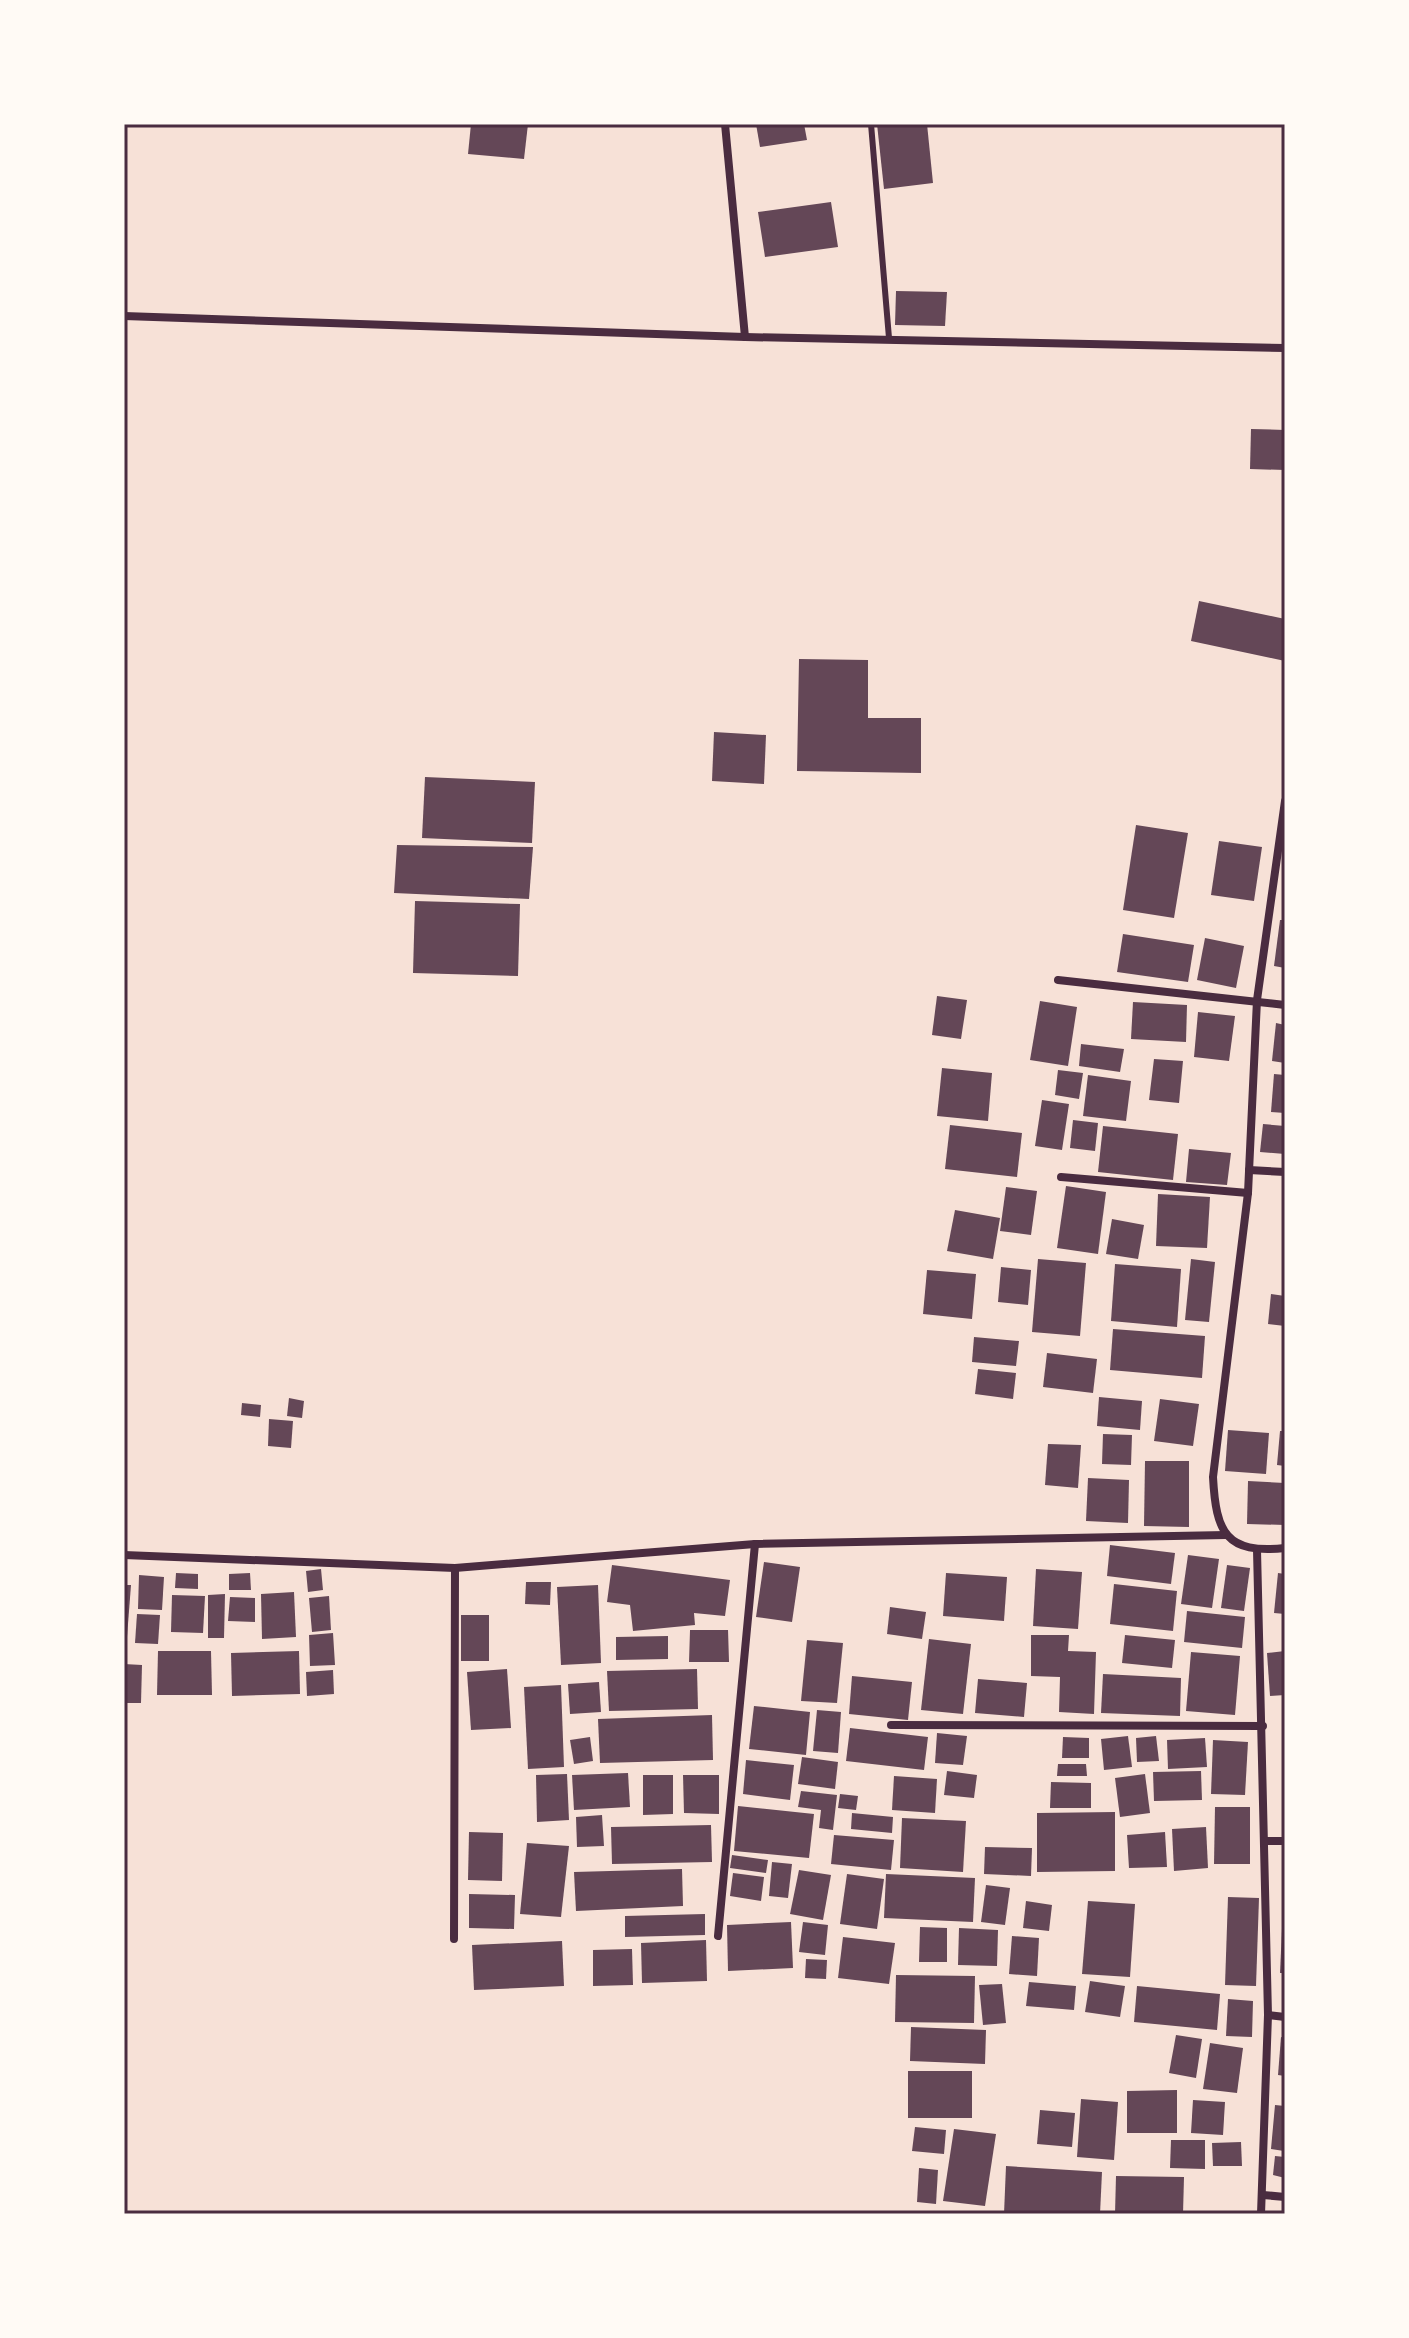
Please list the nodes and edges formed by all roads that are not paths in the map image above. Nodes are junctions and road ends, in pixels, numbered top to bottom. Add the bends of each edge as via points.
1 (725, 124) edge
2 (871, 124) edge
3 (124, 316) edge
4 (745, 337) junction
5 (889, 338) junction
6 (1285, 348) edge
7 (1285, 801) edge
8 (1058, 980) dead end
9 (1257, 1000) junction
10 (1285, 1005) edge
11 (1249, 1170) junction
12 (1285, 1172) edge
13 (1061, 1177) dead end
14 (1248, 1193) junction
15 (1226, 1535) junction
16 (755, 1544) junction
17 (1285, 1548) edge
18 (1257, 1550) junction
19 (124, 1555) edge
20 (455, 1568) junction
21 (891, 1725) dead end
22 (1263, 1726) junction
23 (1264, 1841) junction
24 (1285, 1841) edge
25 (718, 1936) dead end
26 (454, 1939) dead end
27 (1268, 2015) junction
28 (1285, 2017) edge
29 (1263, 2195) junction
30 (1285, 2197) edge
31 (1261, 2214) edge

1 - 4 street
2 - 5 lane
3 - 4 street
4 - 5 street
5 - 6 street
7 - 9 street
8 - 9 street
9 - 10 street
9 - 11 street
11 - 12 street
11 - 14 street
13 - 14 street
14 - 15 street via 1213,1477
15 - 16 street
15 - 18 street
16 - 20 street
16 - 25 street
17 - 18 street
18 - 22 street
19 - 20 street
20 - 26 street
21 - 22 street
22 - 23 street
23 - 24 street
23 - 27 street
27 - 28 street
27 - 29 street
29 - 30 street
29 - 31 street

